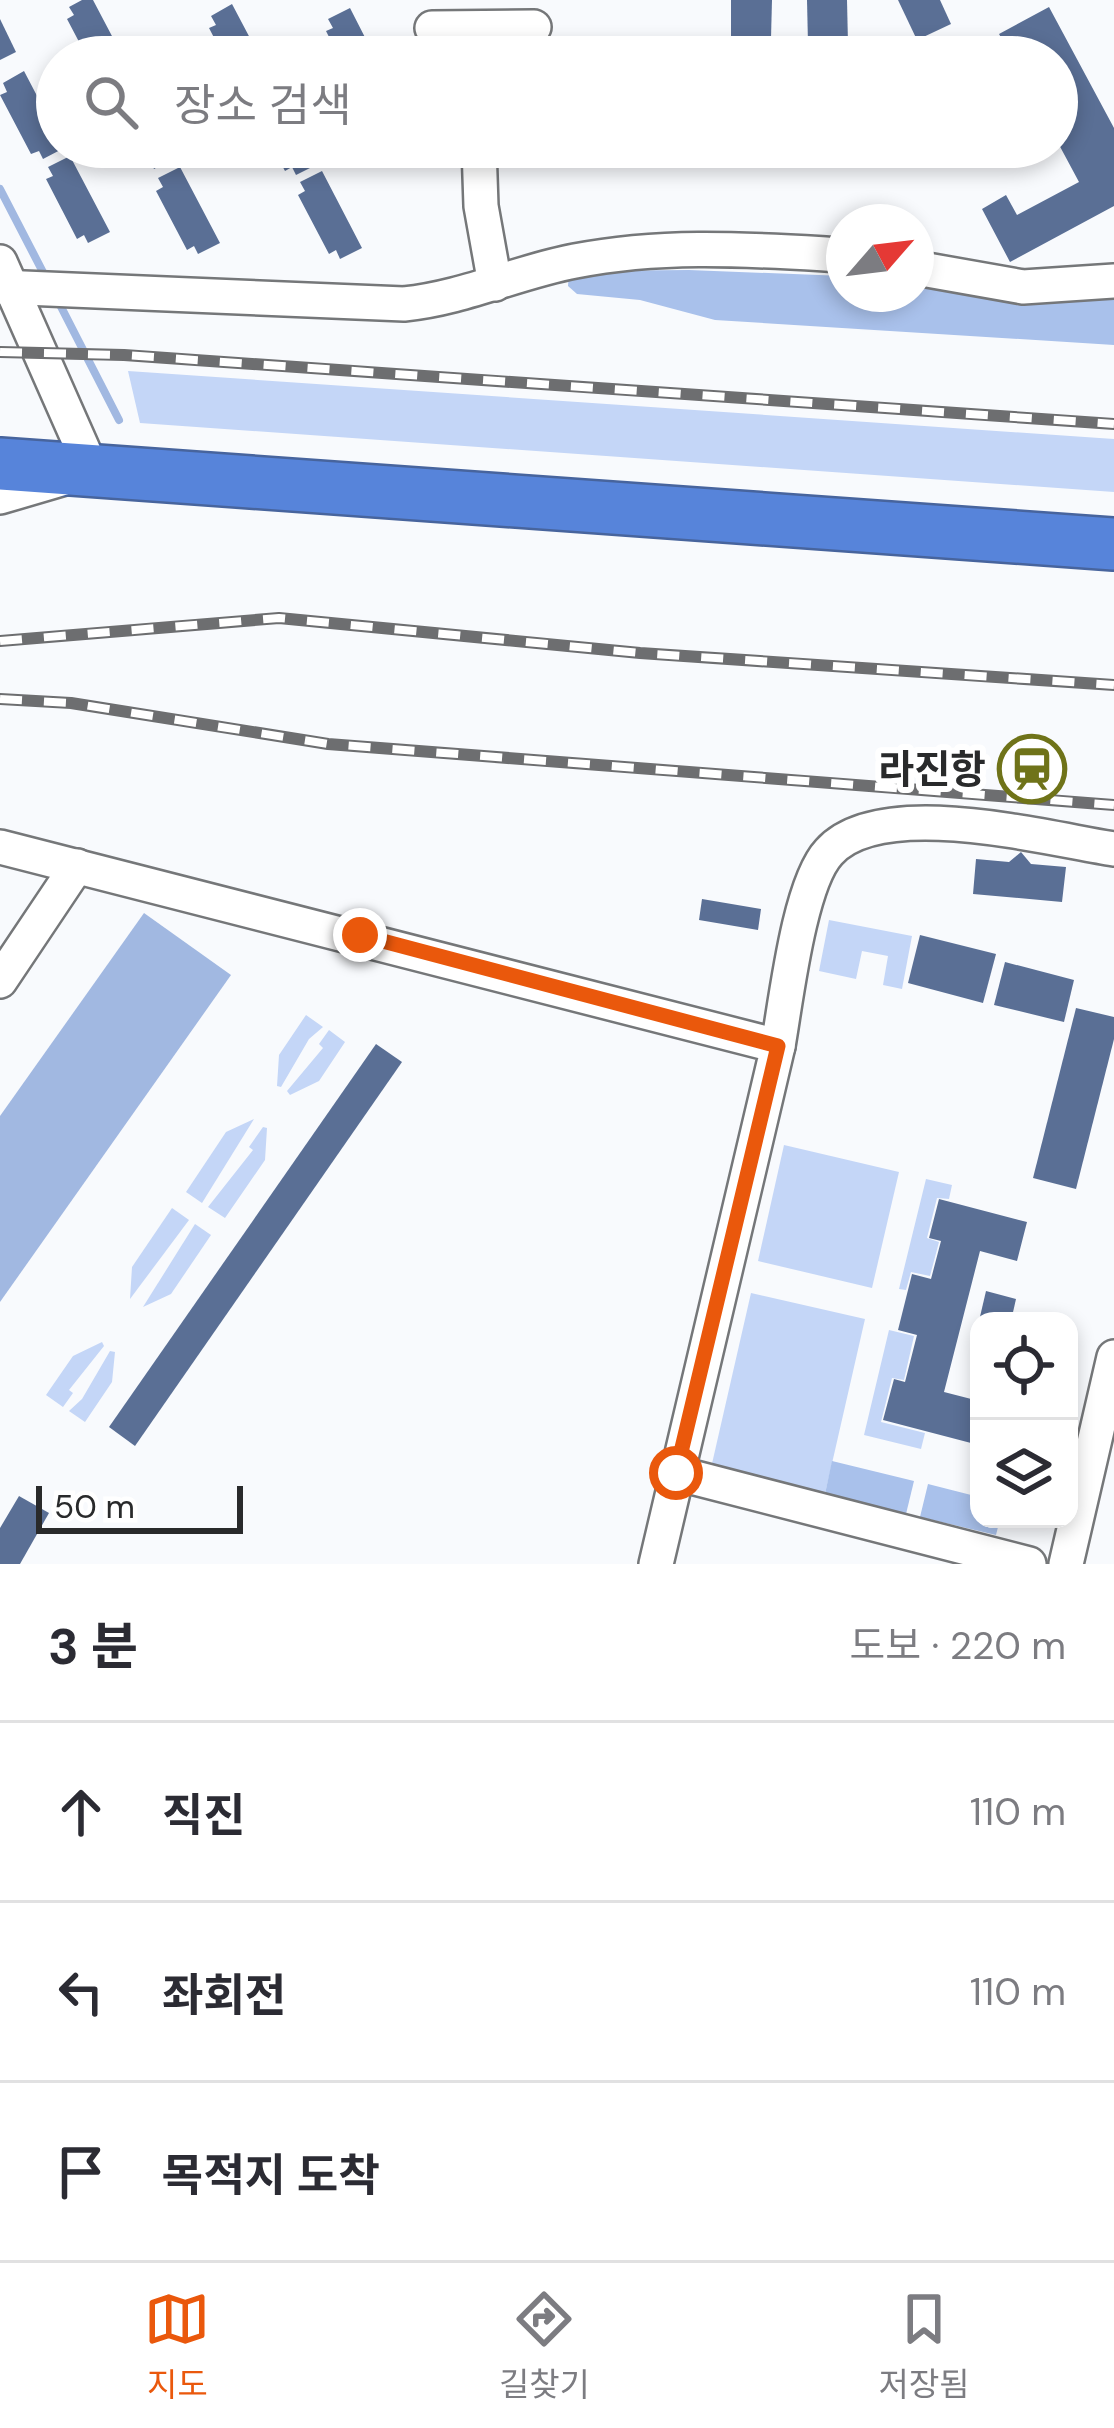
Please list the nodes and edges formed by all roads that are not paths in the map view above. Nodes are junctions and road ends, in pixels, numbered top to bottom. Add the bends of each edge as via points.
1 (534, 27) dead end
2 (433, 28) dead end
3 (456, 36) edge
4 (498, 36) edge
5 (480, 168) edge
6 (826, 254) edge
7 (934, 271) edge
8 (1114, 281) edge
9 (23, 282) edge
10 (495, 284) junction
11 (0, 464) edge
12 (92, 470) junction
13 (0, 497) edge
14 (1114, 544) edge
15 (0, 847) edge
16 (1114, 849) edge
17 (77, 866) junction
18 (0, 981) edge
19 (778, 1046) junction
20 (1114, 1357) edge
21 (676, 1473) junction
22 (656, 1564) edge
23 (1029, 1564) edge
24 (1066, 1564) edge

1 - 4 street
2 - 3 street
5 - 10 street
6 - 10 street via 674,246 574,261
7 - 8 street via 1023,287
9 - 10 street via 404,304
9 - 12 street
11 - 12 highway
12 - 13 street
12 - 14 highway
15 - 17 street
16 - 19 street via 903,820 856,832 827,853 803,911
17 - 18 street
17 - 19 street
19 - 21 street
20 - 24 street
21 - 22 street
21 - 23 street

